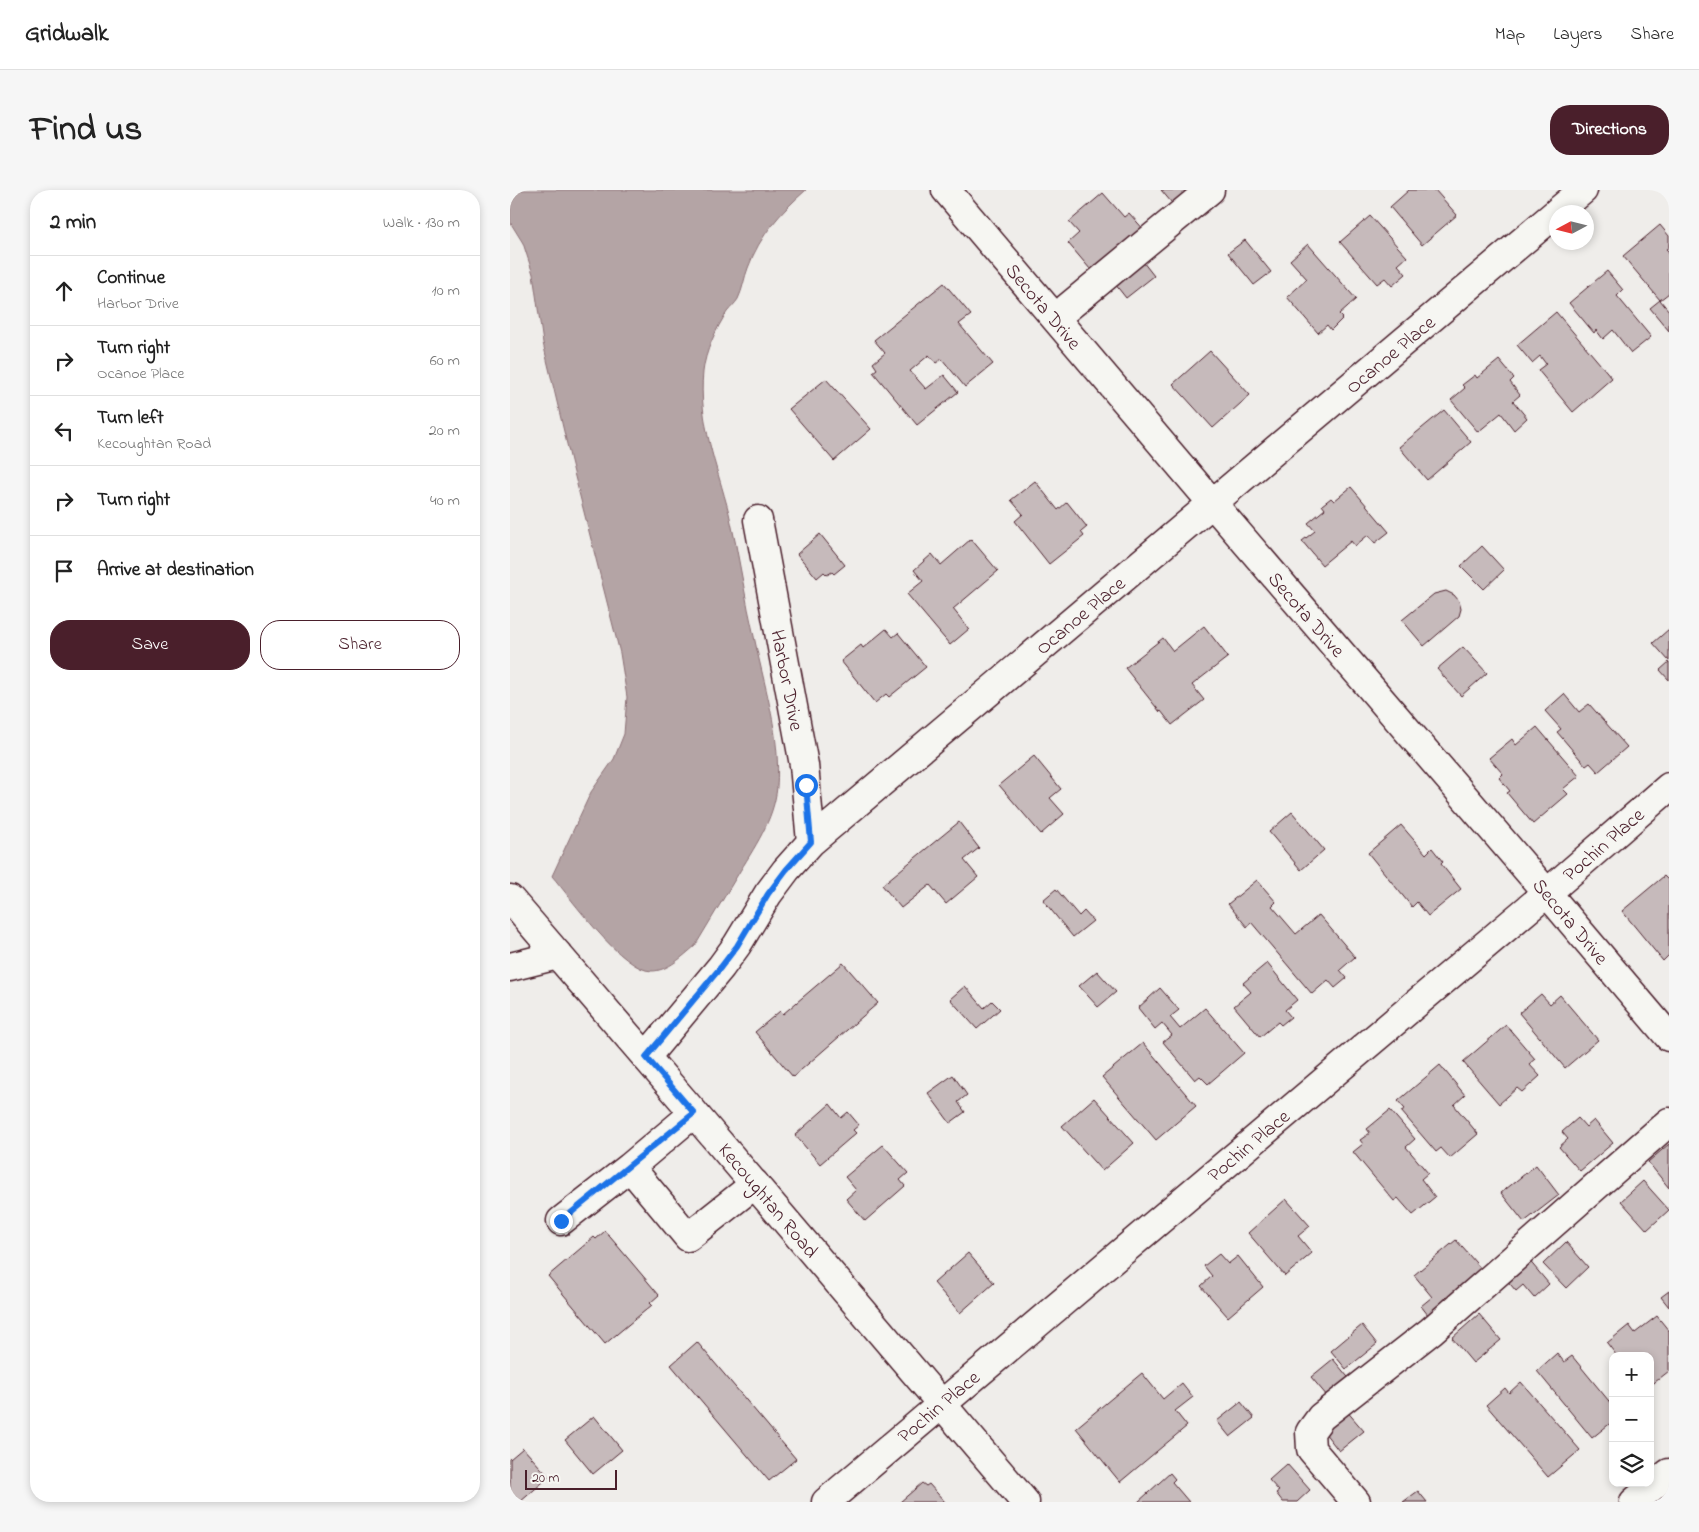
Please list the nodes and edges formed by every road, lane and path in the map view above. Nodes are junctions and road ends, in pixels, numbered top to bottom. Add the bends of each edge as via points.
1 (946, 190) edge
2 (1210, 190) edge
3 (1583, 190) edge
4 (1566, 205) edge
5 (1549, 220) edge
6 (1055, 318) junction
7 (1212, 504) junction
8 (758, 520) dead end
9 (1669, 787) edge
10 (811, 842) junction
11 (1547, 893) junction
12 (510, 899) edge
13 (558, 954) junction
14 (510, 967) edge
15 (1669, 1037) edge
16 (646, 1057) junction
17 (694, 1113) junction
18 (1669, 1122) edge
19 (630, 1166) junction
20 (755, 1184) junction
21 (561, 1221) dead end
22 (942, 1403) junction
23 (1669, 1473) edge
24 (826, 1502) edge
25 (1026, 1502) edge
26 (1356, 1502) edge
27 (1634, 1502) edge

1 - 6 street, Secota Drive
2 - 6 street
3 - 4 street, Ocanoe Place
5 - 7 street, Ocanoe Place
6 - 7 street, Secota Drive
7 - 10 street, Ocanoe Place
7 - 11 street, Secota Drive
8 - 10 street, Harbor Drive via 804,765
9 - 11 street, Pochin Place
10 - 16 street, Ocanoe Place via 768,894 721,967
11 - 15 street, Secota Drive
11 - 22 street, Pochin Place
12 - 13 street, Kecoughtan Road
13 - 14 street
13 - 16 street, Kecoughtan Road
16 - 17 street, Kecoughtan Road
17 - 19 street
17 - 20 street, Kecoughtan Road
18 - 26 street via 1431,1331 1321,1417 1310,1432 1311,1449
19 - 20 street via 688,1237
19 - 21 street
20 - 22 street, Kecoughtan Road
22 - 24 street, Pochin Place
22 - 25 street, Kecoughtan Road
23 - 27 street

